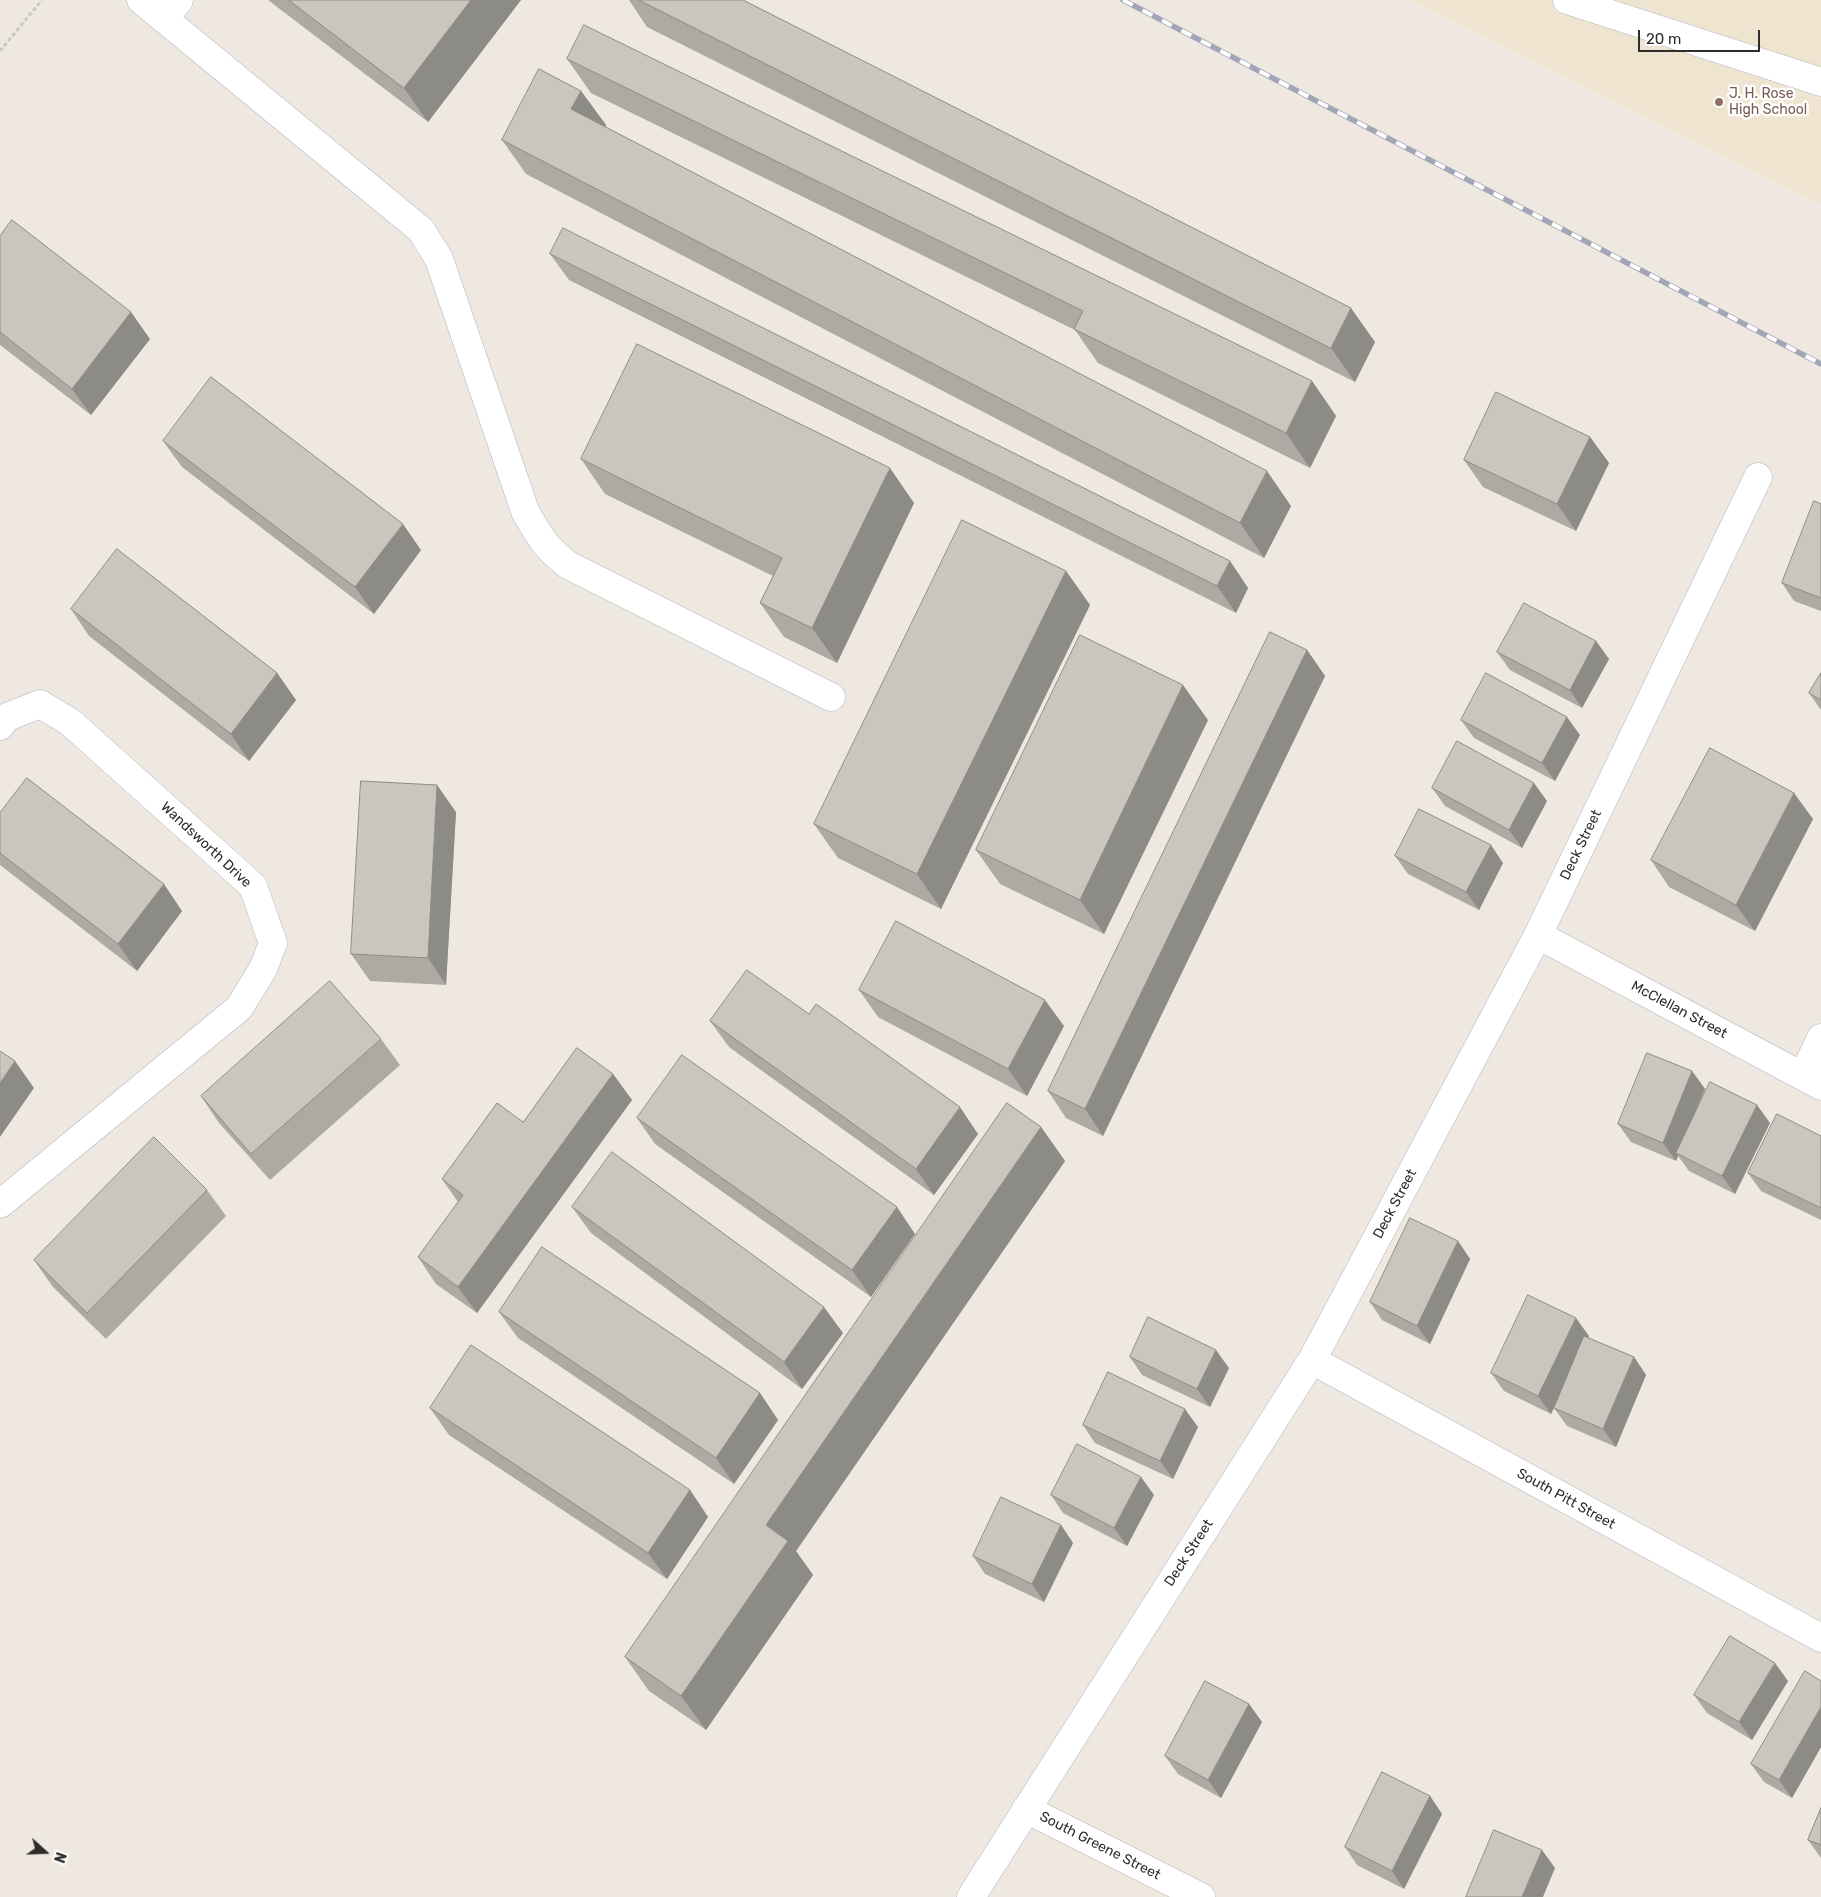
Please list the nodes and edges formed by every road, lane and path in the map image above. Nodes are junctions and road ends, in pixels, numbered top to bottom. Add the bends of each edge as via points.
1 (42, 0) edge
2 (141, 0) edge
3 (1567, 0) edge
4 (172, 9) edge
5 (0, 52) edge
6 (1821, 82) edge
7 (1758, 477) dead end
8 (831, 697) dead end
9 (0, 726) edge
10 (1538, 935) junction
11 (1821, 1038) edge
12 (1812, 1081) edge
13 (0, 1204) edge
14 (1312, 1360) junction
15 (1821, 1638) edge
16 (1026, 1809) junction
17 (971, 1897) edge
18 (1201, 1897) edge

1 - 5 path
2 - 4 street
3 - 6 street
4 - 8 street via 422,230 439,259 525,511 549,550 568,565
7 - 10 street, Deck Street
9 - 13 street, Wandsworth Drive via 7,717 40,704 70,722 253,886 273,943 263,969 239,1008
10 - 12 street, McClellan Street
10 - 14 street, Deck Street
11 - 12 street
14 - 15 street, South Pitt Street
14 - 16 street, Deck Street
16 - 17 street, Deck Street
16 - 18 street, South Greene Street

